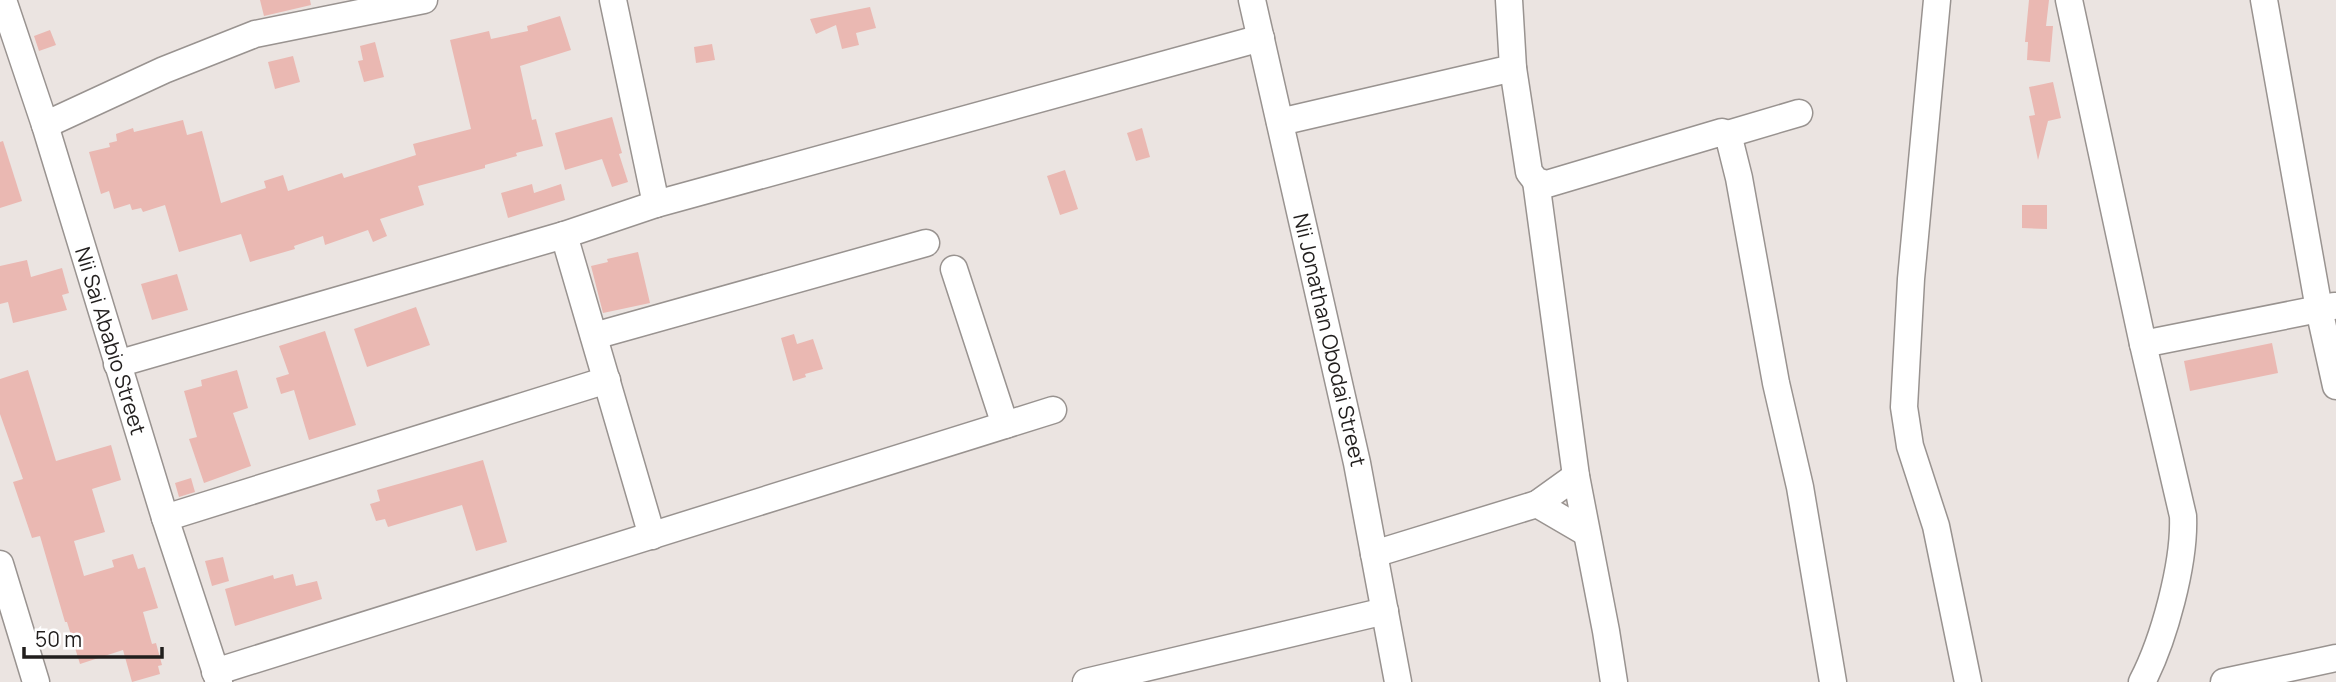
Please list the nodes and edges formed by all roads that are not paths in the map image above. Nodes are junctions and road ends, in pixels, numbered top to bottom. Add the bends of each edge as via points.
1 (3, 0) edge
2 (424, 0) edge
3 (613, 0) edge
4 (1252, 0) edge
5 (1509, 0) edge
6 (1937, 0) edge
7 (2069, 0) edge
8 (2264, 0) edge
9 (1261, 38) junction
10 (1513, 68) junction
11 (1799, 113) dead end
12 (1280, 122) junction
13 (45, 125) junction
14 (1728, 134) junction
15 (1536, 181) junction
16 (656, 204) junction
17 (565, 235) junction
18 (926, 243) dead end
19 (954, 269) dead end
20 (2328, 307) edge
21 (594, 336) junction
22 (2143, 344) junction
23 (117, 364) junction
24 (607, 380) junction
25 (2336, 386) edge
26 (1054, 410) dead end
27 (1005, 425) junction
28 (1576, 476) junction
29 (1537, 504) junction
30 (165, 518) junction
31 (1585, 532) junction
32 (652, 536) junction
33 (1374, 554) junction
34 (0, 564) edge
35 (1385, 611) junction
36 (2336, 658) edge
37 (217, 677) edge
38 (1126, 677) edge
39 (2148, 679) edge
40 (36, 682) edge
41 (1087, 682) edge
42 (1398, 682) edge
43 (1614, 682) edge
44 (1833, 682) edge
45 (1968, 682) edge
46 (2224, 682) edge

1 - 13 street, Nii Sai Ababio Street
2 - 13 street via 255,34
3 - 16 street
4 - 9 street, Nii Jonathan Obodai Street
5 - 10 street
6 - 45 street via 1904,407 1910,446 1936,526
7 - 22 street
8 - 20 street
9 - 12 street, Nii Jonathan Obodai Street
9 - 16 street
10 - 12 street
10 - 15 street via 1529,172
11 - 14 street
12 - 33 street, Nii Jonathan Obodai Street
13 - 23 street, Nii Sai Ababio Street
14 - 15 street via 1709,135 1546,184
14 - 44 street via 1800,487
15 - 28 street
16 - 17 street
17 - 21 street
17 - 23 street
18 - 21 street
19 - 27 street
20 - 22 street
20 - 25 street
21 - 24 street
22 - 39 street via 2183,516 2179,570
23 - 30 street, Nii Sai Ababio Street
24 - 30 street
24 - 32 street
26 - 27 street
27 - 32 street
28 - 29 street
28 - 31 street
29 - 31 street
29 - 33 street
30 - 37 street, Nii Sai Ababio Street
31 - 43 street
32 - 37 street
33 - 35 street, Nii Jonathan Obodai Street
34 - 40 street
35 - 38 street
35 - 42 street, Nii Jonathan Obodai Street
36 - 46 street
38 - 41 street

